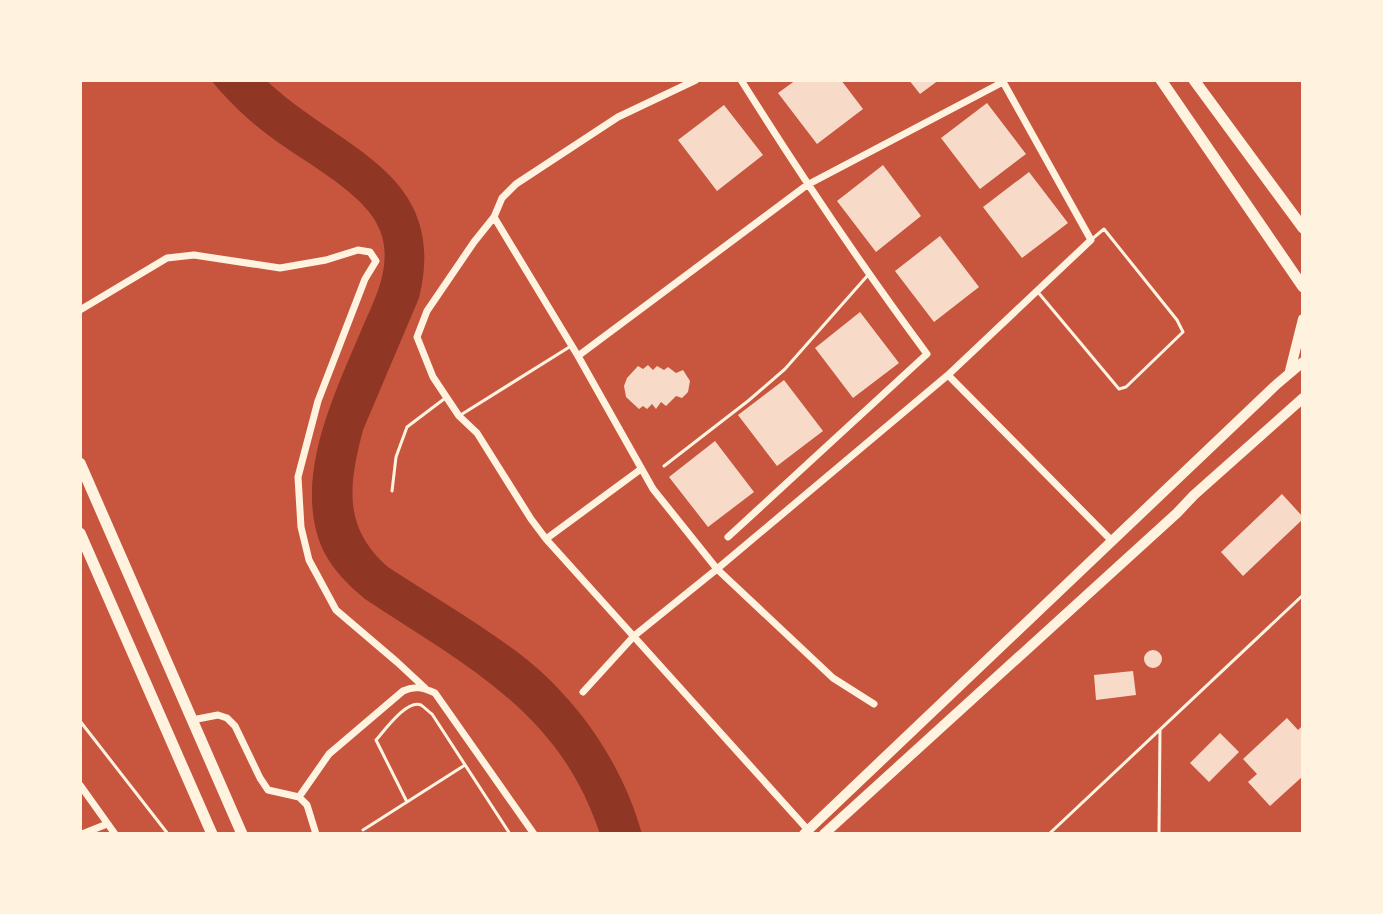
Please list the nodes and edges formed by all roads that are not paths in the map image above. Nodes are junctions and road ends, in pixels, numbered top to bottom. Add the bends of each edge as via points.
1 (696, 80) edge
2 (741, 80) edge
3 (1161, 80) edge
4 (1194, 80) edge
5 (1003, 81) edge
6 (807, 185) junction
7 (494, 217) junction
8 (1303, 228) edge
9 (1091, 240) junction
10 (868, 275) junction
11 (1303, 286) edge
12 (1037, 291) junction
13 (1303, 297) edge
14 (80, 310) edge
15 (1303, 319) edge
16 (571, 346) junction
17 (578, 356) junction
18 (1303, 362) edge
19 (1290, 373) junction
20 (948, 375) junction
21 (446, 397) junction
22 (1303, 398) edge
23 (459, 416) junction
24 (80, 463) edge
25 (664, 466) dead end
26 (641, 469) junction
27 (392, 491) dead end
28 (80, 533) edge
29 (728, 537) dead end
30 (546, 539) junction
31 (1112, 541) junction
32 (717, 569) junction
33 (1303, 595) edge
34 (634, 636) junction
35 (425, 688) junction
36 (583, 692) dead end
37 (874, 704) dead end
38 (192, 720) junction
39 (80, 721) edge
40 (1160, 730) junction
41 (465, 765) junction
42 (80, 785) edge
43 (299, 797) junction
44 (407, 802) junction
45 (107, 824) junction
46 (363, 830) dead end
47 (806, 832) edge
48 (82, 834) edge
49 (115, 834) edge
50 (168, 834) edge
51 (212, 834) edge
52 (242, 834) edge
53 (316, 834) edge
54 (510, 834) edge
55 (534, 834) edge
56 (824, 834) edge
57 (1049, 834) edge
58 (1159, 834) edge

1 - 7 street via 618,117 516,184
2 - 6 street
3 - 11 main road
4 - 8 main road
5 - 6 street
5 - 9 street
6 - 10 street
6 - 17 street
7 - 16 street
7 - 21 street via 427,311 417,337
9 - 12 street
9 - 12 lane via 1104,229 1183,332 1126,387 1119,389
10 - 25 lane via 785,369
10 - 29 street via 927,354
11 - 13 main road
12 - 20 street
14 - 35 street via 167,258 194,255 280,268 358,250 370,252 376,261 318,401 298,477 301,527 309,560 336,610
15 - 19 main road
16 - 17 street
16 - 23 lane
17 - 26 street
18 - 19 main road
19 - 31 main road
20 - 31 street
20 - 32 street
21 - 23 street
21 - 27 lane via 407,427
22 - 56 main road
23 - 30 street via 477,433
24 - 38 main road
26 - 30 street
26 - 32 street
28 - 51 main road
30 - 34 street
31 - 47 main road
32 - 34 street
32 - 37 street via 833,678
33 - 40 lane
34 - 36 street
34 - 47 street
35 - 43 street via 403,691 329,754
35 - 55 street via 435,693
38 - 43 street via 227,718 268,790
38 - 52 main road
39 - 50 lane
40 - 57 lane
40 - 58 lane
41 - 44 lane
41 - 44 lane via 432,714 422,705 406,707 376,740
41 - 54 lane
42 - 45 street
43 - 53 street
44 - 46 lane
45 - 48 street
45 - 49 street

